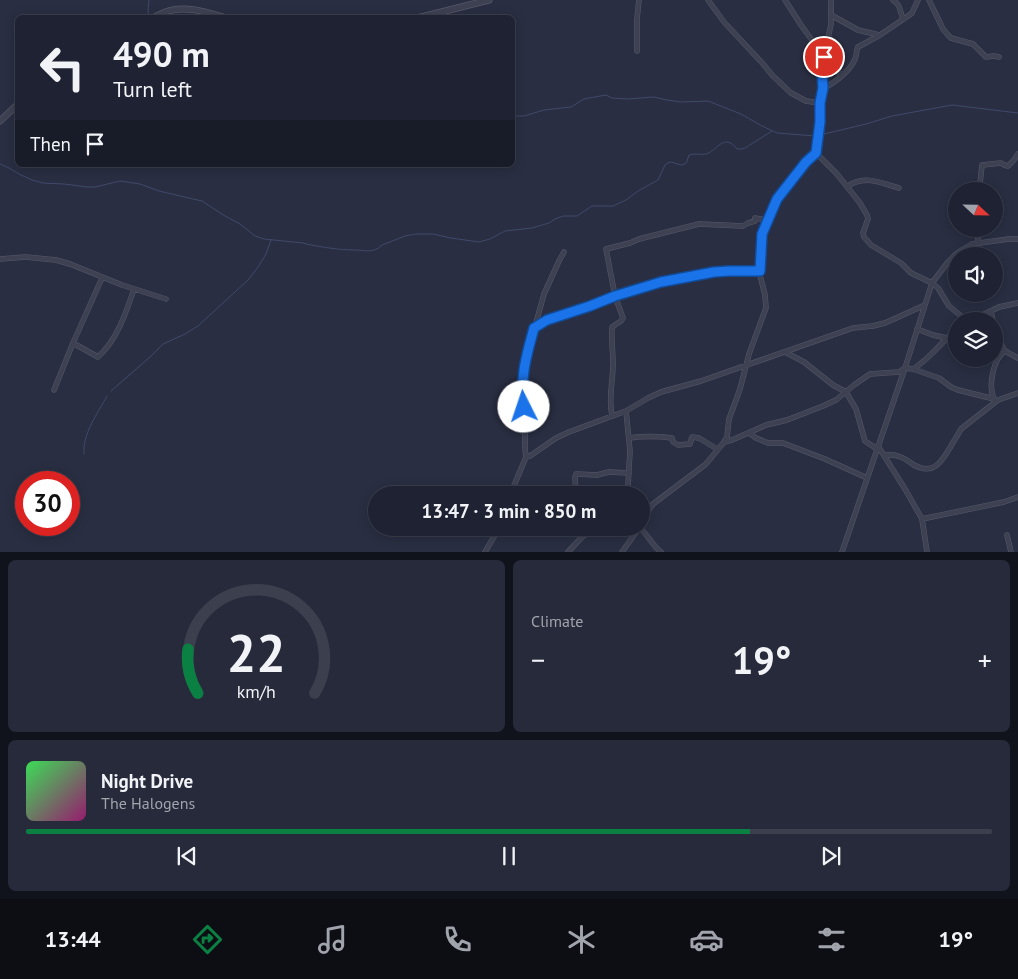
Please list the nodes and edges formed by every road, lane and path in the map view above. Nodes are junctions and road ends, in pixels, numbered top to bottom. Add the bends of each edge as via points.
1 (489, 0) edge
2 (639, 0) edge
3 (708, 0) edge
4 (785, 0) edge
5 (831, 0) edge
6 (893, 0) edge
7 (918, 0) edge
8 (929, 0) edge
9 (158, 15) edge
10 (216, 15) edge
11 (429, 15) edge
12 (831, 15) junction
13 (904, 18) junction
14 (879, 35) junction
15 (637, 51) dead end
16 (824, 57) junction
17 (999, 57) dead end
18 (842, 76) junction
19 (823, 88) junction
20 (820, 103) junction
21 (15, 107) edge
22 (1, 119) edge
23 (816, 153) junction
24 (1018, 154) edge
25 (980, 182) edge
26 (848, 187) junction
27 (899, 188) dead end
28 (767, 220) junction
29 (978, 238) edge
30 (1018, 239) edge
31 (978, 244) junction
32 (564, 252) dead end
33 (0, 259) edge
34 (760, 271) junction
35 (102, 278) junction
36 (932, 283) junction
37 (134, 289) junction
38 (615, 296) junction
39 (166, 300) dead end
40 (1018, 304) edge
41 (924, 306) junction
42 (991, 311) edge
43 (956, 312) edge
44 (534, 328) junction
45 (917, 329) junction
46 (946, 338) joint
47 (73, 343) junction
48 (1003, 346) edge
49 (1006, 351) junction
50 (785, 352) junction
51 (1018, 358) edge
52 (746, 366) junction
53 (905, 368) junction
54 (913, 369) junction
55 (54, 390) dead end
56 (846, 392) junction
57 (1018, 393) edge
58 (996, 400) junction
59 (626, 411) junction
60 (612, 416) junction
61 (749, 433) junction
62 (629, 438) junction
63 (724, 442) junction
64 (878, 447) junction
65 (717, 449) junction
66 (885, 455) junction
67 (526, 457) junction
68 (629, 473) junction
69 (867, 478) junction
70 (514, 486) edge
71 (576, 486) edge
72 (628, 486) edge
73 (1018, 497) edge
74 (650, 507) edge
75 (922, 518) junction
76 (1007, 535) dead end
77 (494, 536) edge
78 (634, 536) edge
79 (648, 536) edge
80 (582, 537) edge
81 (485, 552) edge
82 (568, 552) edge
83 (622, 552) edge
84 (662, 552) edge
85 (842, 552) edge
86 (927, 552) edge
87 (1011, 552) edge

1 - 11 street
2 - 15 street
3 - 20 street via 724,22 791,94
4 - 16 street
5 - 12 street
6 - 13 street via 901,8
7 - 13 street via 912,13
8 - 17 street via 951,38 973,44 986,57
9 - 10 street via 194,9
12 - 14 street via 858,30
12 - 16 street
13 - 14 street
14 - 18 street via 856,49 856,58
16 - 18 street
16 - 19 street
18 - 19 street
19 - 20 street
20 - 23 street
21 - 22 street
23 - 26 street
23 - 28 street via 777,199
24 - 25 street via 1008,166 1001,163 982,165
26 - 27 street via 853,182 870,180
26 - 36 street via 867,215 864,237 910,273
28 - 34 street via 762,234
28 - 38 street via 755,218 743,226 699,224 606,249
29 - 31 street
30 - 31 street
31 - 36 street via 958,253
32 - 44 street via 544,294
33 - 35 street via 56,260
34 - 38 street via 714,272 661,282
34 - 52 street via 766,308
35 - 37 street
35 - 47 street
36 - 41 street
36 - 43 street
37 - 39 street
37 - 47 street via 126,313 104,352 98,357
38 - 44 street via 547,320
38 - 60 street via 623,318 612,327
40 - 42 street
41 - 45 street
41 - 50 street via 886,324 853,328
44 - 67 street via 522,382
45 - 46 street
45 - 53 street
46 - 54 street
47 - 55 street
48 - 49 street
49 - 51 street
49 - 58 street via 998,358 993,374 991,386
50 - 52 street
50 - 56 street
52 - 59 street via 661,392
52 - 63 street
53 - 54 street
53 - 56 street via 899,372 870,374
53 - 64 street
54 - 58 street via 939,378 958,390
56 - 61 street via 806,414
56 - 64 street via 856,409 865,441
57 - 58 street
58 - 66 street via 961,429 935,467 924,468 904,457
59 - 60 street
59 - 62 street
60 - 67 street via 556,438
61 - 63 street
61 - 69 street via 768,443 783,443 825,458
62 - 65 street via 658,436 672,438 678,445 690,444 692,437
62 - 68 street
63 - 65 street
64 - 66 street
64 - 69 street
65 - 74 street via 706,464
66 - 75 street
67 - 70 street
68 - 71 street via 576,474
68 - 72 street
69 - 85 street
73 - 75 street
75 - 86 street
76 - 87 street
77 - 81 street
78 - 83 street
79 - 84 street
80 - 82 street

